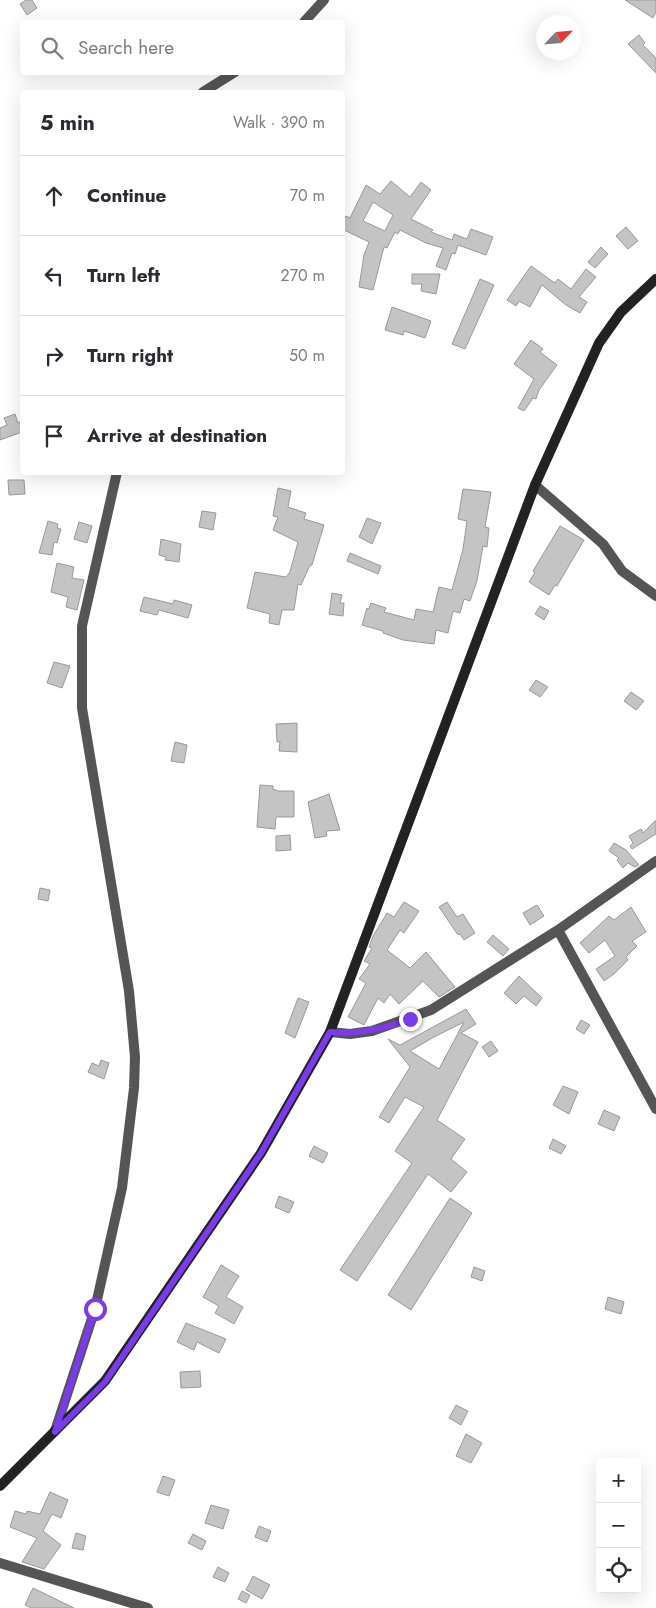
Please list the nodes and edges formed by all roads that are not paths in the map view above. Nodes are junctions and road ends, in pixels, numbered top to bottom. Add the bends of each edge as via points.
1 (324, 0) edge
2 (306, 20) edge
3 (230, 75) edge
4 (206, 90) edge
5 (656, 279) edge
6 (117, 475) edge
7 (535, 485) junction
8 (656, 596) edge
9 (656, 861) edge
10 (558, 930) junction
11 (330, 1032) junction
12 (656, 1109) edge
13 (55, 1432) junction
14 (0, 1486) edge
15 (0, 1563) edge
16 (148, 1608) edge

1 - 2 street
3 - 4 street
5 - 7 main road via 622,312 599,343
6 - 13 street via 82,626 82,708 130,991 134,1088 122,1188 99,1292
7 - 8 street via 603,544 622,571
7 - 11 main road
9 - 10 street
10 - 11 street via 431,1010 372,1031
10 - 12 street
11 - 13 main road via 261,1153 105,1382
13 - 14 main road
15 - 16 street

